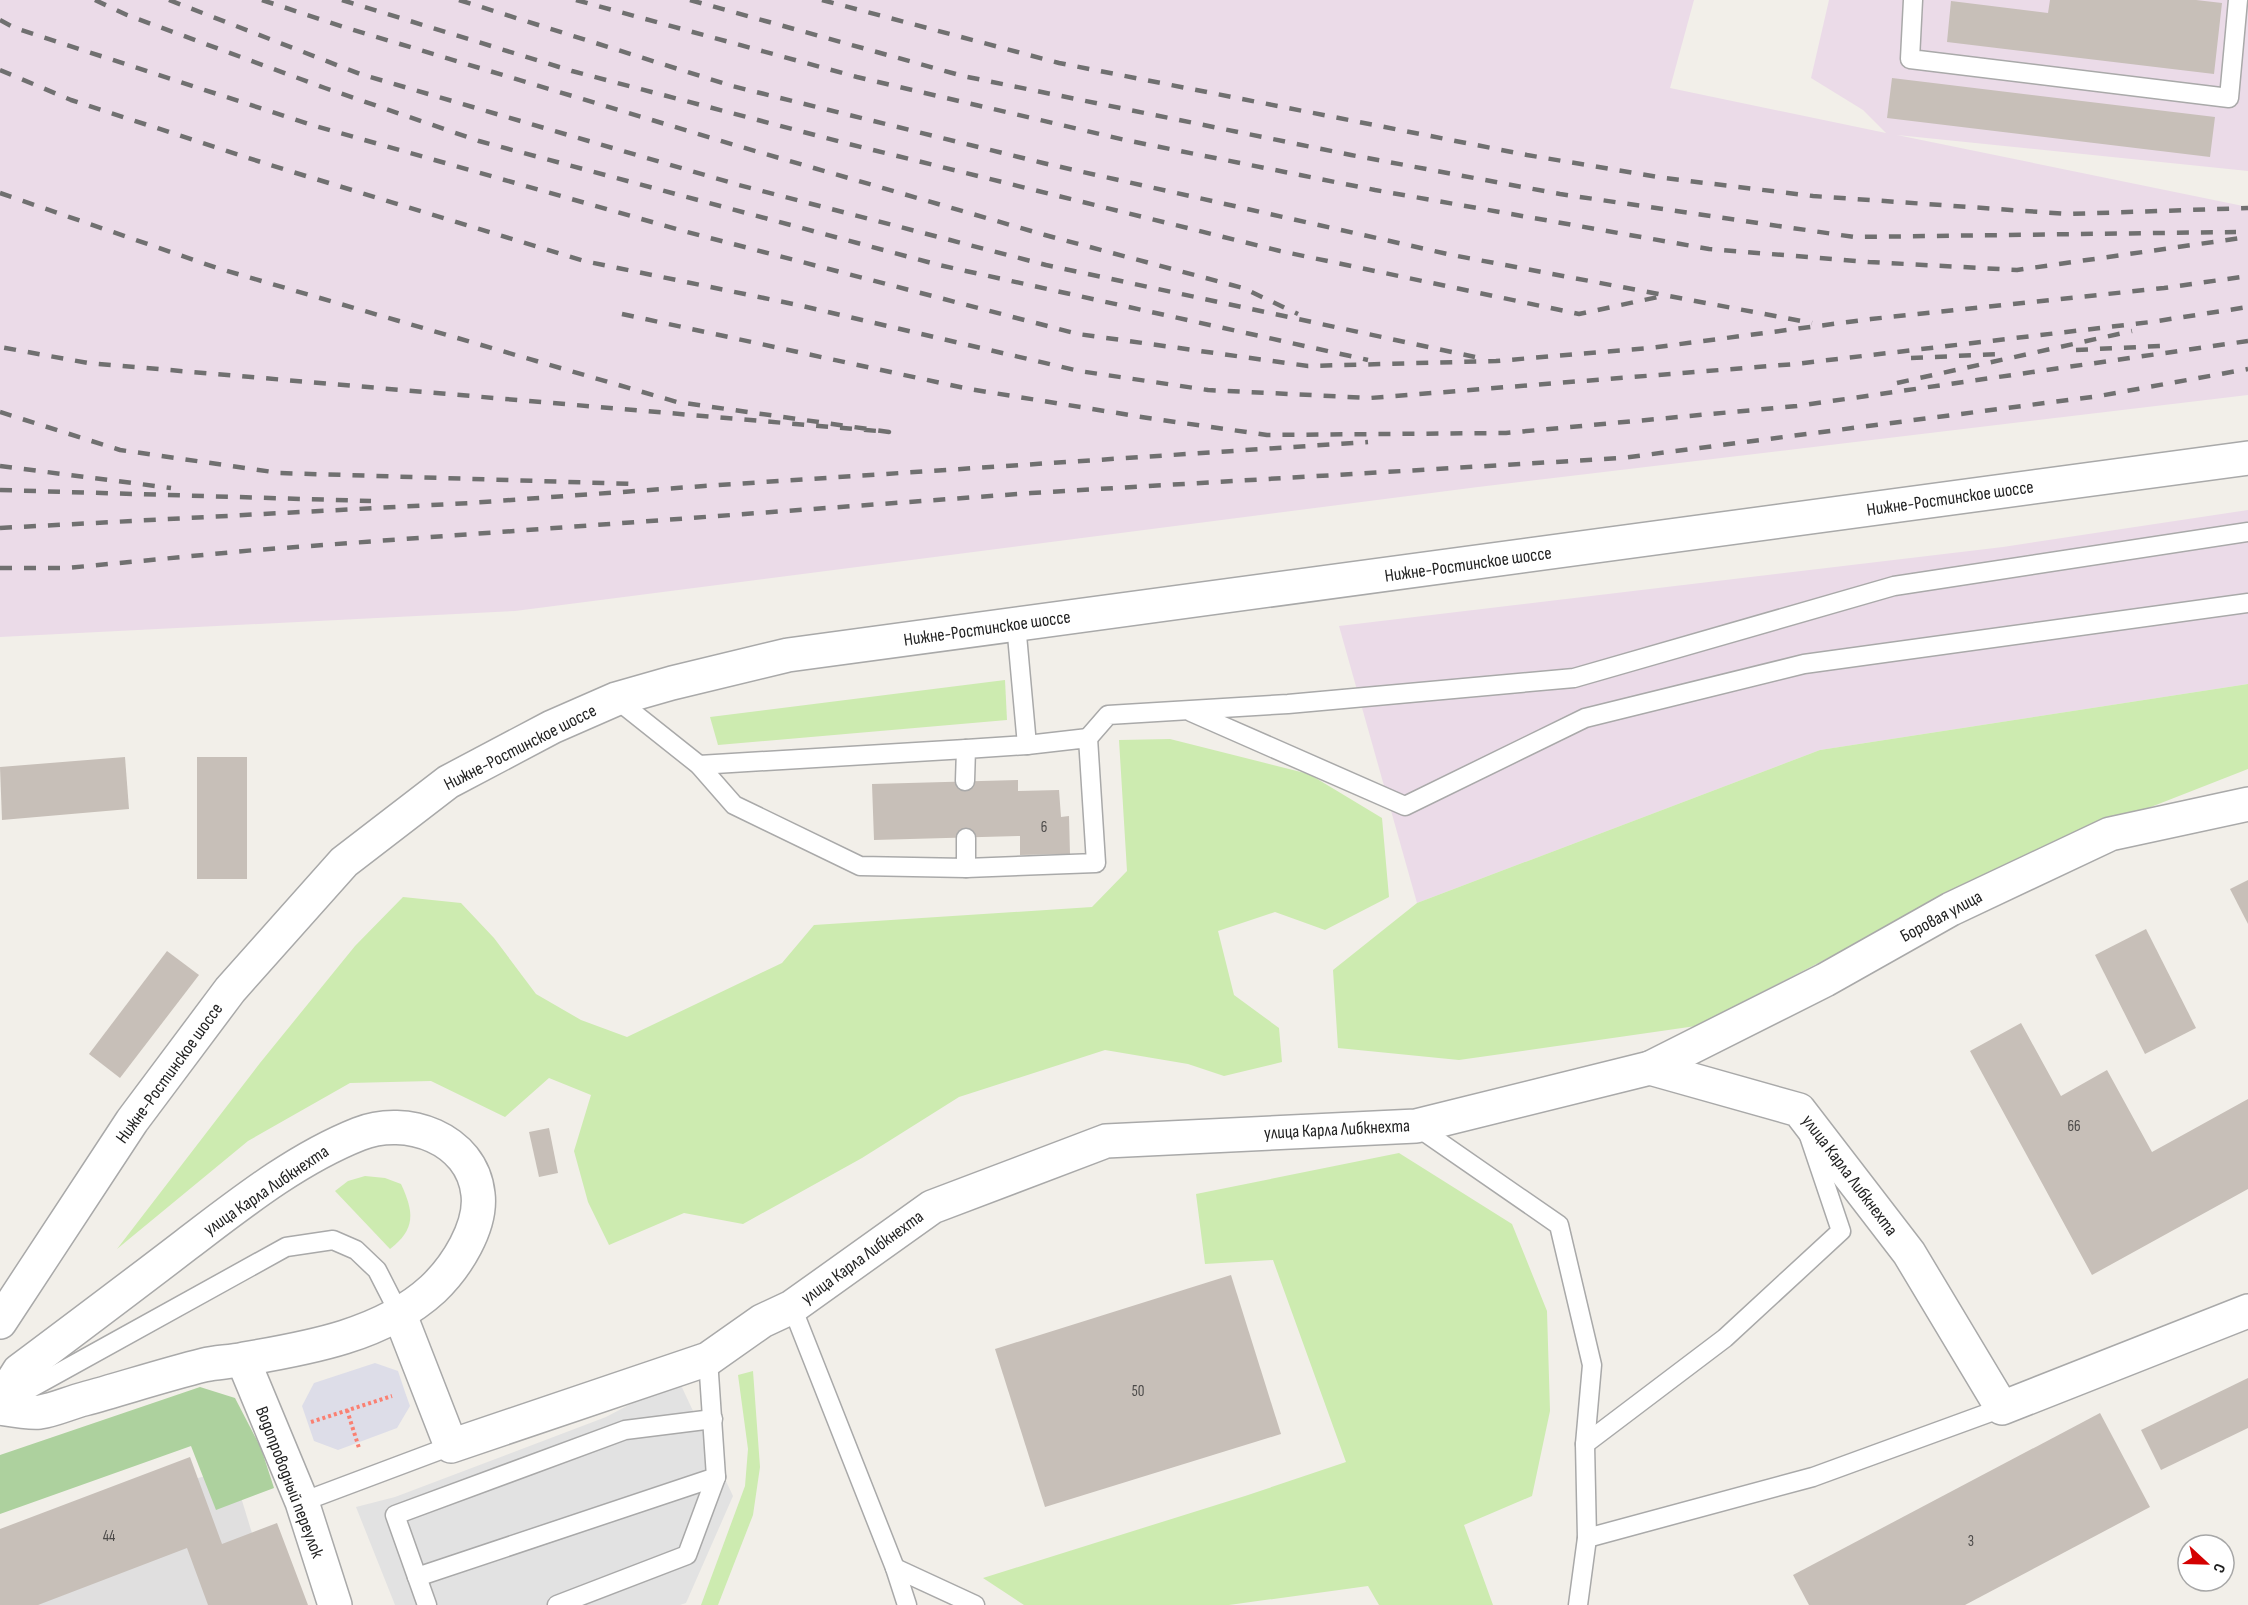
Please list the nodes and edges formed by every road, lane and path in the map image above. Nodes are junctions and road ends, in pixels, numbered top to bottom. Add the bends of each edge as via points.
1 (1913, 0) edge
2 (2238, 0) edge
3 (2248, 458) edge
4 (2248, 531) edge
5 (2248, 603) edge
6 (1016, 624) junction
7 (616, 699) junction
8 (1187, 710) junction
9 (1088, 738) junction
10 (1027, 745) junction
11 (966, 749) junction
12 (699, 765) junction
13 (965, 781) dead end
14 (2248, 804) edge
15 (966, 838) dead end
16 (966, 868) junction
17 (1650, 1068) junction
18 (1800, 1110) junction
19 (1416, 1126) junction
20 (792, 1307) junction
21 (2248, 1311) edge
22 (400, 1315) junction
23 (0, 1322) edge
24 (243, 1359) junction
25 (708, 1359) junction
26 (427, 1383) junction
27 (0, 1401) edge
28 (0, 1407) edge
29 (2002, 1408) junction
30 (713, 1419) junction
31 (273, 1435) junction
32 (1585, 1444) junction
33 (451, 1446) junction
34 (716, 1477) junction
35 (302, 1502) junction
36 (1587, 1538) junction
37 (896, 1568) junction
38 (417, 1577) junction
39 (335, 1605) edge
40 (427, 1605) edge
41 (557, 1605) edge
42 (907, 1605) edge
43 (975, 1605) edge
44 (1578, 1605) edge

1 - 2 lane via 1910,58 2229,98
3 - 6 street, Нижне-Ростинское шоссе
4 - 8 lane via 1894,586 1574,678
5 - 8 lane via 1804,664 1586,718 1405,806
6 - 7 street, Нижне-Ростинское шоссе via 788,655
6 - 10 lane
7 - 12 lane
7 - 23 street, Нижне-Ростинское шоссе via 552,727 448,782 344,862 230,990 132,1121
8 - 9 lane via 1108,715
9 - 10 lane
9 - 16 lane via 1096,863
10 - 11 lane
11 - 12 lane
11 - 13 lane
12 - 16 lane via 734,805 860,866
14 - 17 street, Боровая улица via 2110,834 1951,909 1825,980
15 - 16 lane
17 - 18 street, улица Карла Либкнехта
17 - 19 street, улица Карла Либкнехта
18 - 29 street, улица Карла Либкнехта via 1909,1253
18 - 32 lane via 1840,1232 1725,1338
19 - 20 street, улица Карла Либкнехта via 1106,1141 932,1207
19 - 32 lane via 1559,1225 1592,1365
20 - 25 street, улица Карла Либкнехта via 762,1321
20 - 37 lane
21 - 29 street
22 - 24 street, улица Карла Либкнехта via 331,1341
22 - 26 street
22 - 27 street, улица Карла Либкнехта via 434,1288 460,1257 474,1226 478,1195 470,1167 458,1152 442,1139 401,1125 362,1132 324,1150 248,1198 19,1371
22 - 28 lane via 377,1270 356,1250 333,1240 286,1247
24 - 28 street, улица Карла Либкнехта via 207,1364 39,1412
24 - 31 street, Водопроводный переулок
25 - 30 lane
25 - 33 street, улица Карла Либкнехта
26 - 31 path
26 - 33 street
29 - 36 lane via 1813,1477
30 - 34 lane
30 - 38 lane via 625,1430 395,1515
31 - 35 street, Водопроводный переулок
32 - 36 lane
33 - 35 lane
34 - 38 lane
34 - 41 lane via 687,1555
35 - 39 street, Водопроводный переулок
36 - 44 lane
37 - 42 lane
37 - 43 lane
38 - 40 lane

